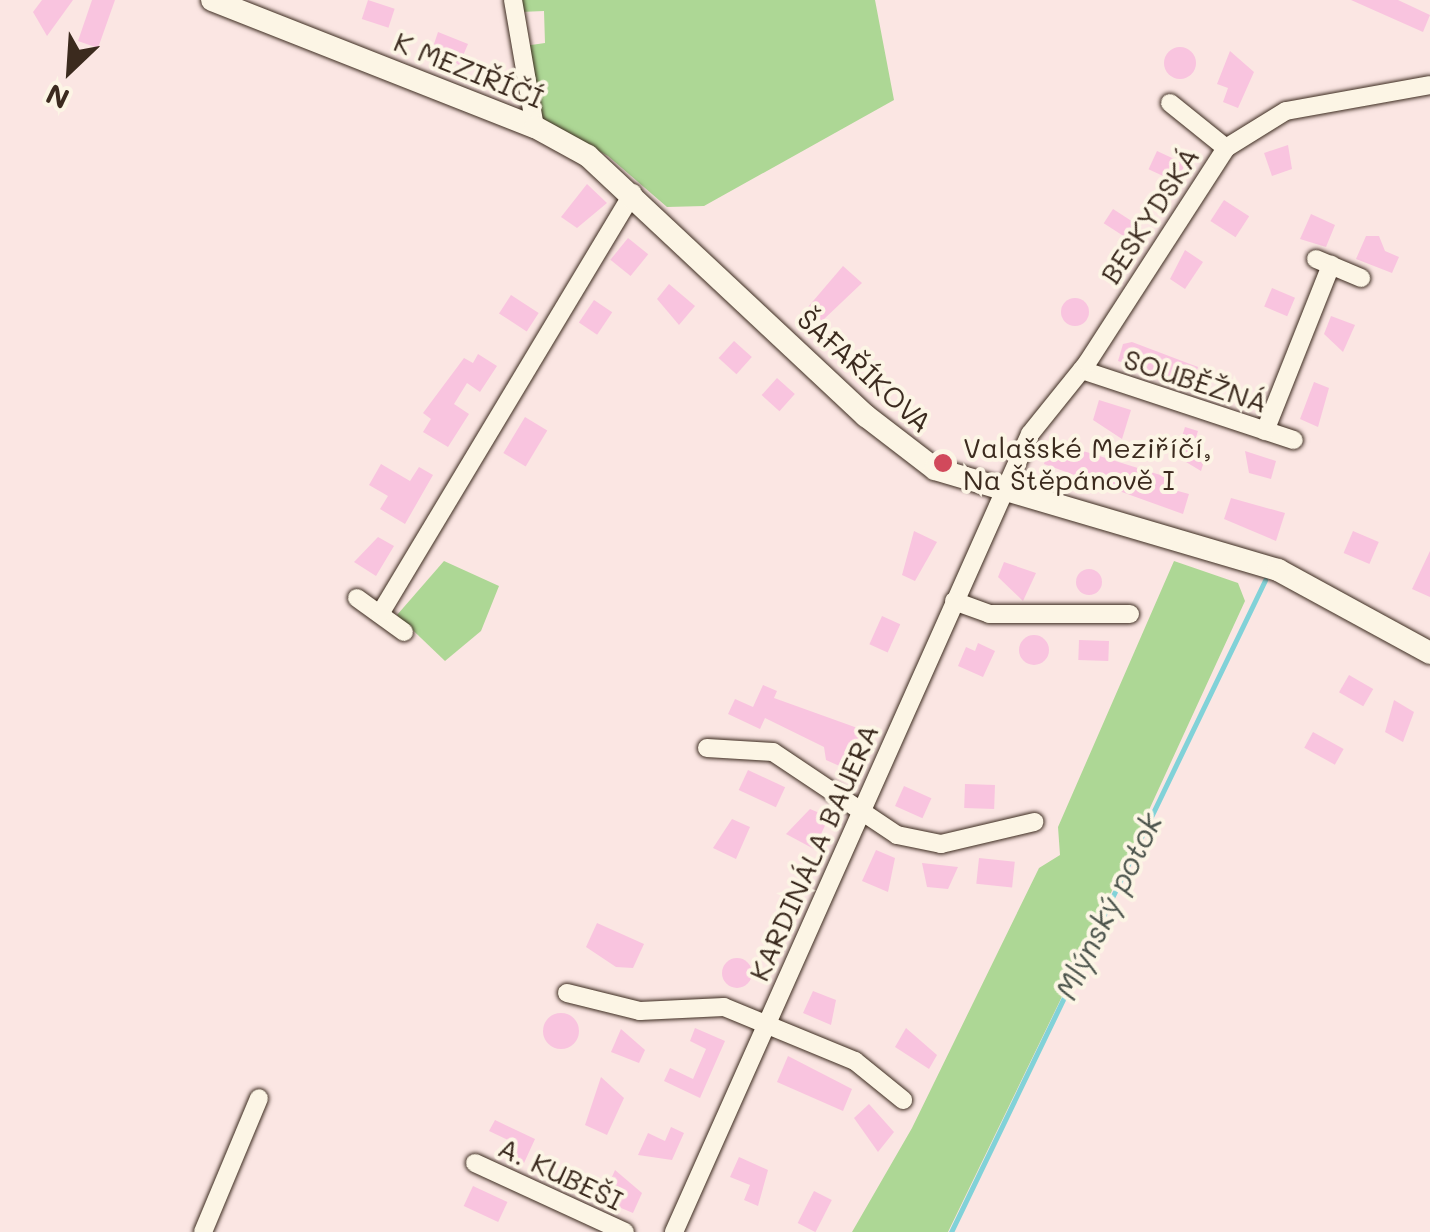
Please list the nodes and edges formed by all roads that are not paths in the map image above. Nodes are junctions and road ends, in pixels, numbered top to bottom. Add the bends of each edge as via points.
1 (212, 0) edge
2 (513, 0) edge
3 (1430, 85) edge
4 (1170, 104) dead end
5 (535, 127) junction
6 (1226, 148) junction
7 (588, 156) joint
8 (633, 193) junction
9 (1361, 278) dead end
10 (1082, 370) junction
11 (1265, 431) junction
12 (1294, 440) dead end
13 (1002, 494) junction
14 (358, 598) dead end
15 (954, 601) junction
16 (380, 614) junction
17 (1130, 614) dead end
18 (404, 632) dead end
19 (1430, 652) edge
20 (707, 748) dead end
21 (859, 815) junction
22 (1034, 822) dead end
23 (567, 992) dead end
24 (766, 1024) junction
25 (259, 1098) dead end
26 (904, 1100) dead end
27 (475, 1163) dead end
28 (204, 1232) edge
29 (625, 1232) edge
30 (674, 1232) edge

1 - 5 street, K MEZIŘÍČÍ
2 - 5 street
3 - 6 street, BESKYDSKÁ via 1286,111
4 - 6 street
5 - 7 street, K MEZIŘÍČÍ
6 - 10 street, BESKYDSKÁ
7 - 8 street, ŠAFAŘÍKOVA
8 - 13 street, ŠAFAŘÍKOVA via 886,434 935,468
8 - 16 street
9 - 11 street via 1323,262
10 - 11 street, SOUBĚŽNÁ
10 - 13 street, BESKYDSKÁ via 1030,434
11 - 12 street, SOUBĚŽNÁ
13 - 15 street, KARDINÁLA BAUERA
13 - 19 street, ŠAFAŘÍKOVA via 1278,570
14 - 16 street
15 - 17 street via 989,614
15 - 21 street, KARDINÁLA BAUERA
16 - 18 street
20 - 21 street via 773,752 818,776
21 - 22 street via 942,844
21 - 24 street, KARDINÁLA BAUERA
23 - 24 street via 640,1012 724,1007
24 - 26 street via 854,1061
24 - 30 street, KARDINÁLA BAUERA
25 - 28 street
27 - 29 street, A. KUBEŠI

